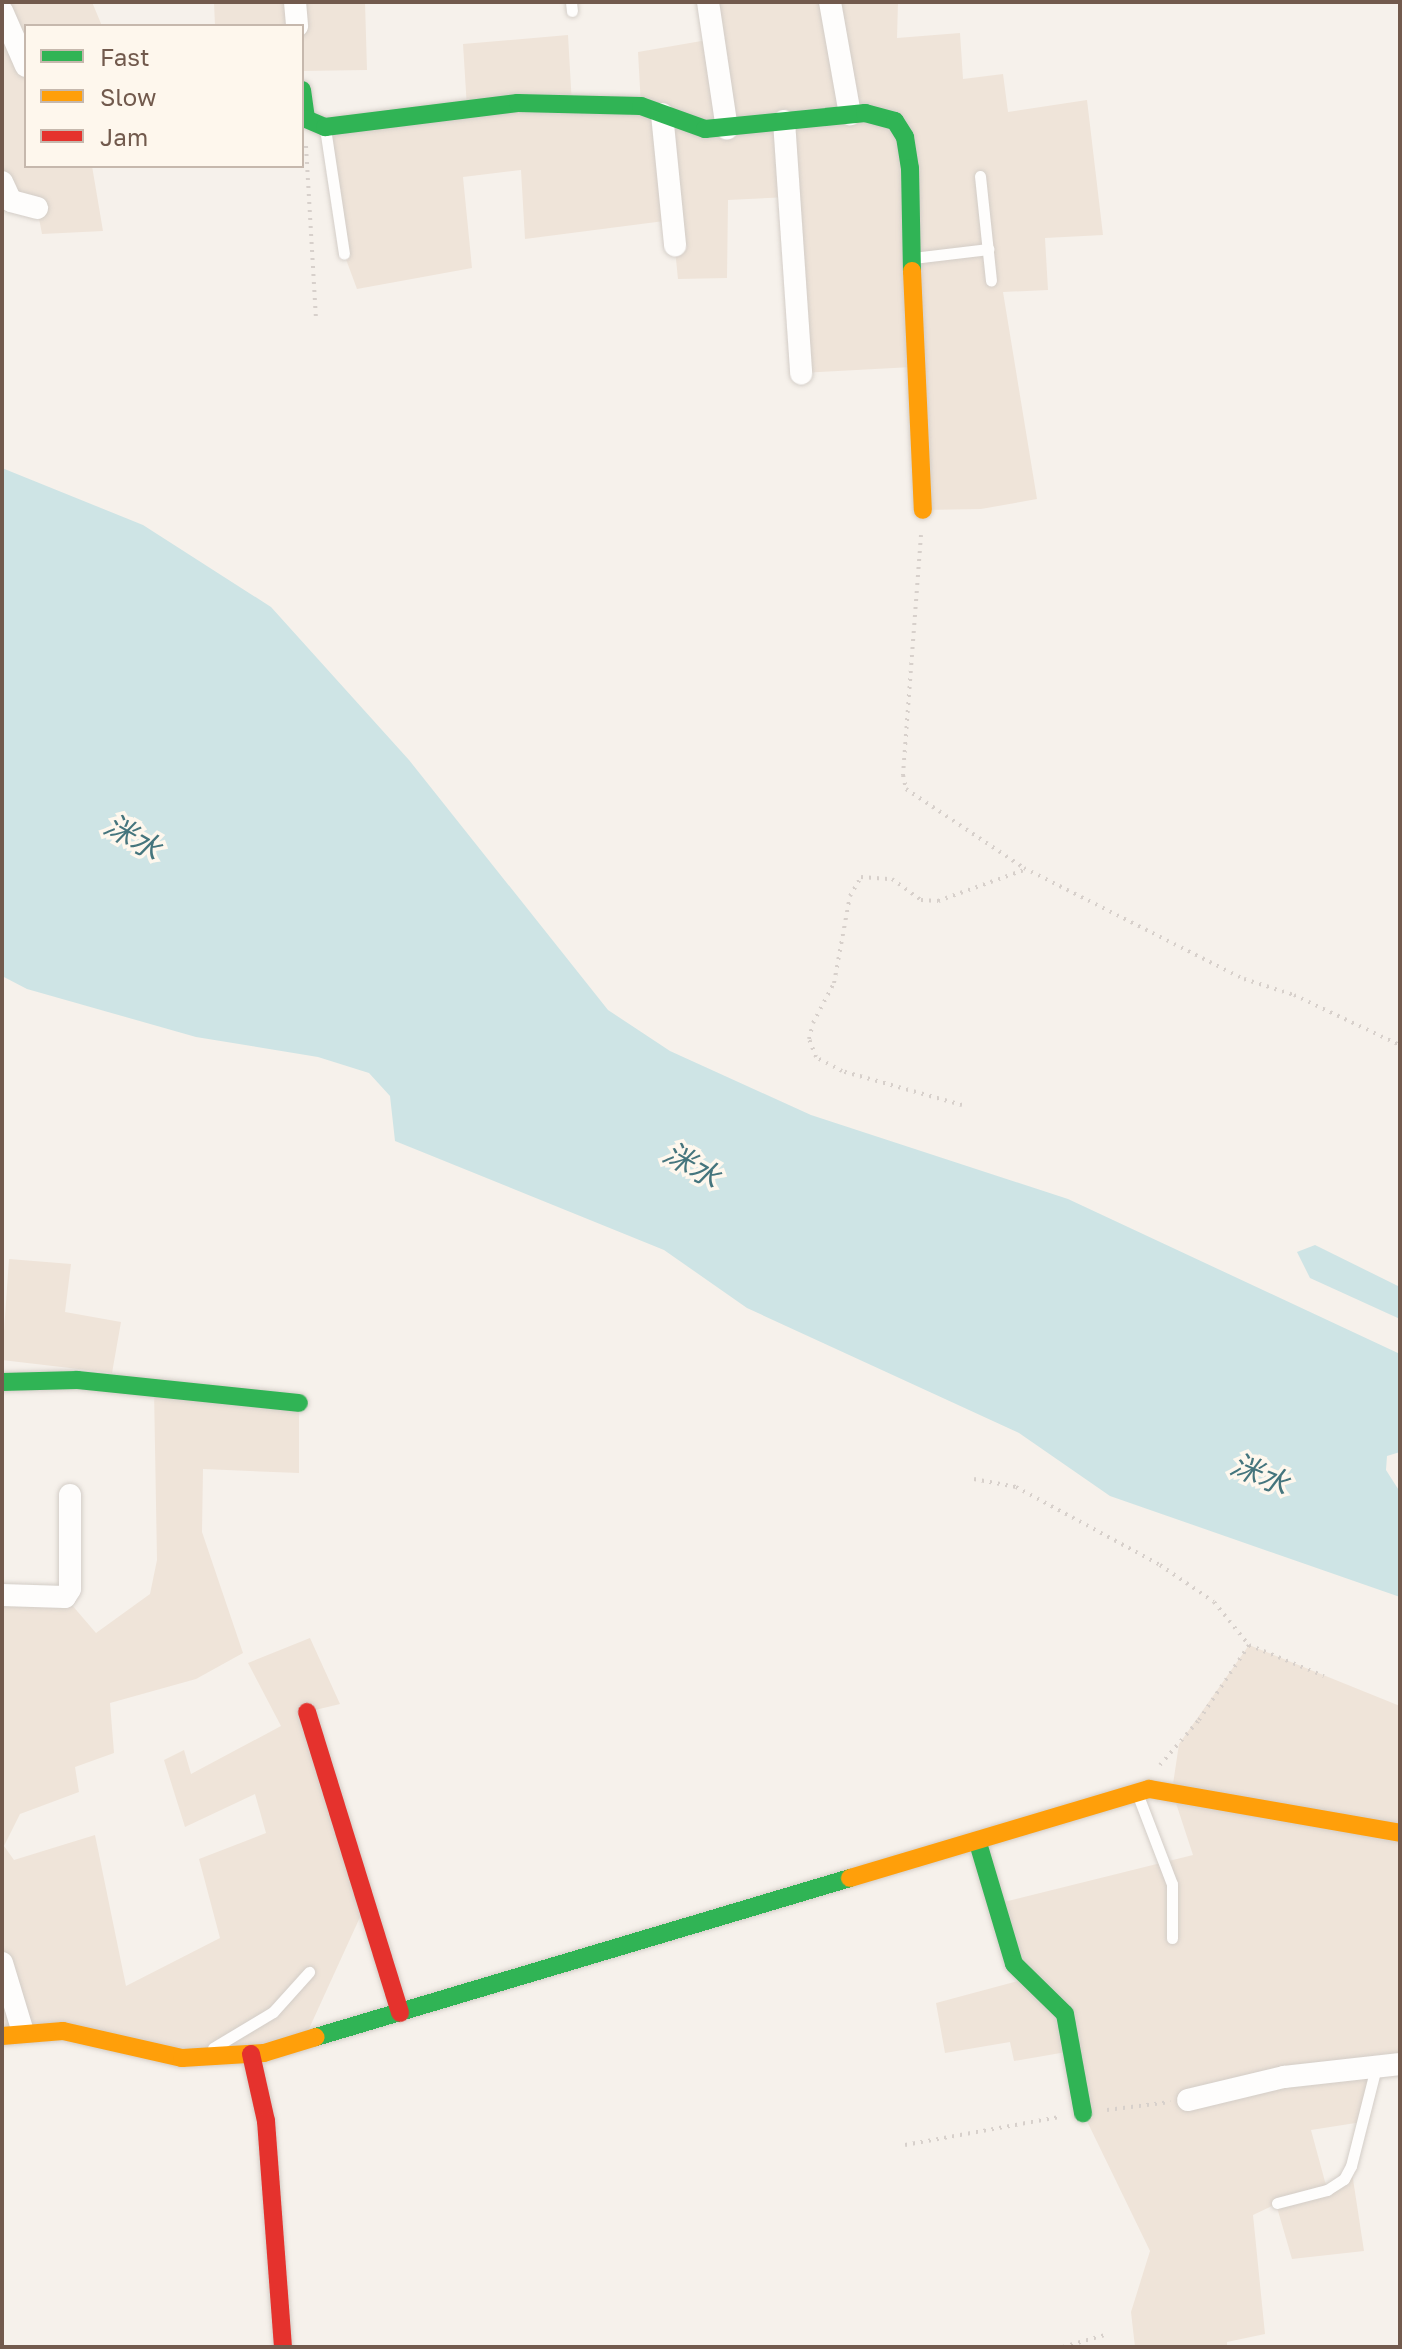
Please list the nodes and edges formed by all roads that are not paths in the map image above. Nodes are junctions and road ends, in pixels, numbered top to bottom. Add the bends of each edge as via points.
1 (295, 2) edge
2 (708, 2) edge
3 (830, 2) edge
4 (2, 11) edge
5 (297, 24) edge
6 (24, 61) edge
7 (304, 104) edge
8 (662, 114) junction
9 (850, 114) junction
10 (784, 121) junction
11 (325, 127) junction
12 (727, 129) junction
13 (980, 176) dead end
14 (2, 182) edge
15 (37, 208) dead end
16 (675, 245) dead end
17 (988, 249) junction
18 (344, 254) dead end
19 (910, 259) junction
20 (991, 280) dead end
21 (801, 373) dead end
22 (923, 510) road end
23 (2, 1382) edge
24 (299, 1403) dead end
25 (70, 1495) dead end
26 (2, 1595) edge
27 (307, 1712) dead end
28 (1137, 1793) junction
29 (1400, 1833) edge
30 (978, 1843) junction
31 (1172, 1938) dead end
32 (2, 1963) edge
33 (309, 1972) dead end
34 (400, 2013) junction
35 (12, 2034) edge
36 (251, 2054) junction
37 (196, 2059) junction
38 (1400, 2064) edge
39 (1376, 2066) junction
40 (1188, 2100) road end
41 (1083, 2113) road end
42 (1277, 2203) dead end
43 (283, 2347) edge

1 - 5 street
2 - 12 street
3 - 9 street
4 - 6 street
7 - 11 street via 306,119
8 - 11 street via 615,104 518,103
8 - 12 street via 705,129
8 - 16 street
9 - 10 street
9 - 19 street via 884,114 905,137
10 - 12 street
10 - 21 street
11 - 18 lane
13 - 17 lane
14 - 15 street via 11,201
17 - 19 lane
17 - 20 lane
19 - 22 street
23 - 24 street via 77,1380
25 - 26 street via 70,1589 65,1597
27 - 34 street
28 - 29 street via 1163,1789
28 - 30 street
28 - 31 lane via 1172,1884
30 - 34 street
30 - 41 street via 1014,1964 1065,2014
32 - 35 street
33 - 37 lane via 273,2012
34 - 36 street
35 - 37 street via 63,2031
36 - 37 street
36 - 43 street via 266,2121
38 - 39 street
39 - 40 street via 1284,2077
39 - 42 lane via 1344,2179 1327,2190

